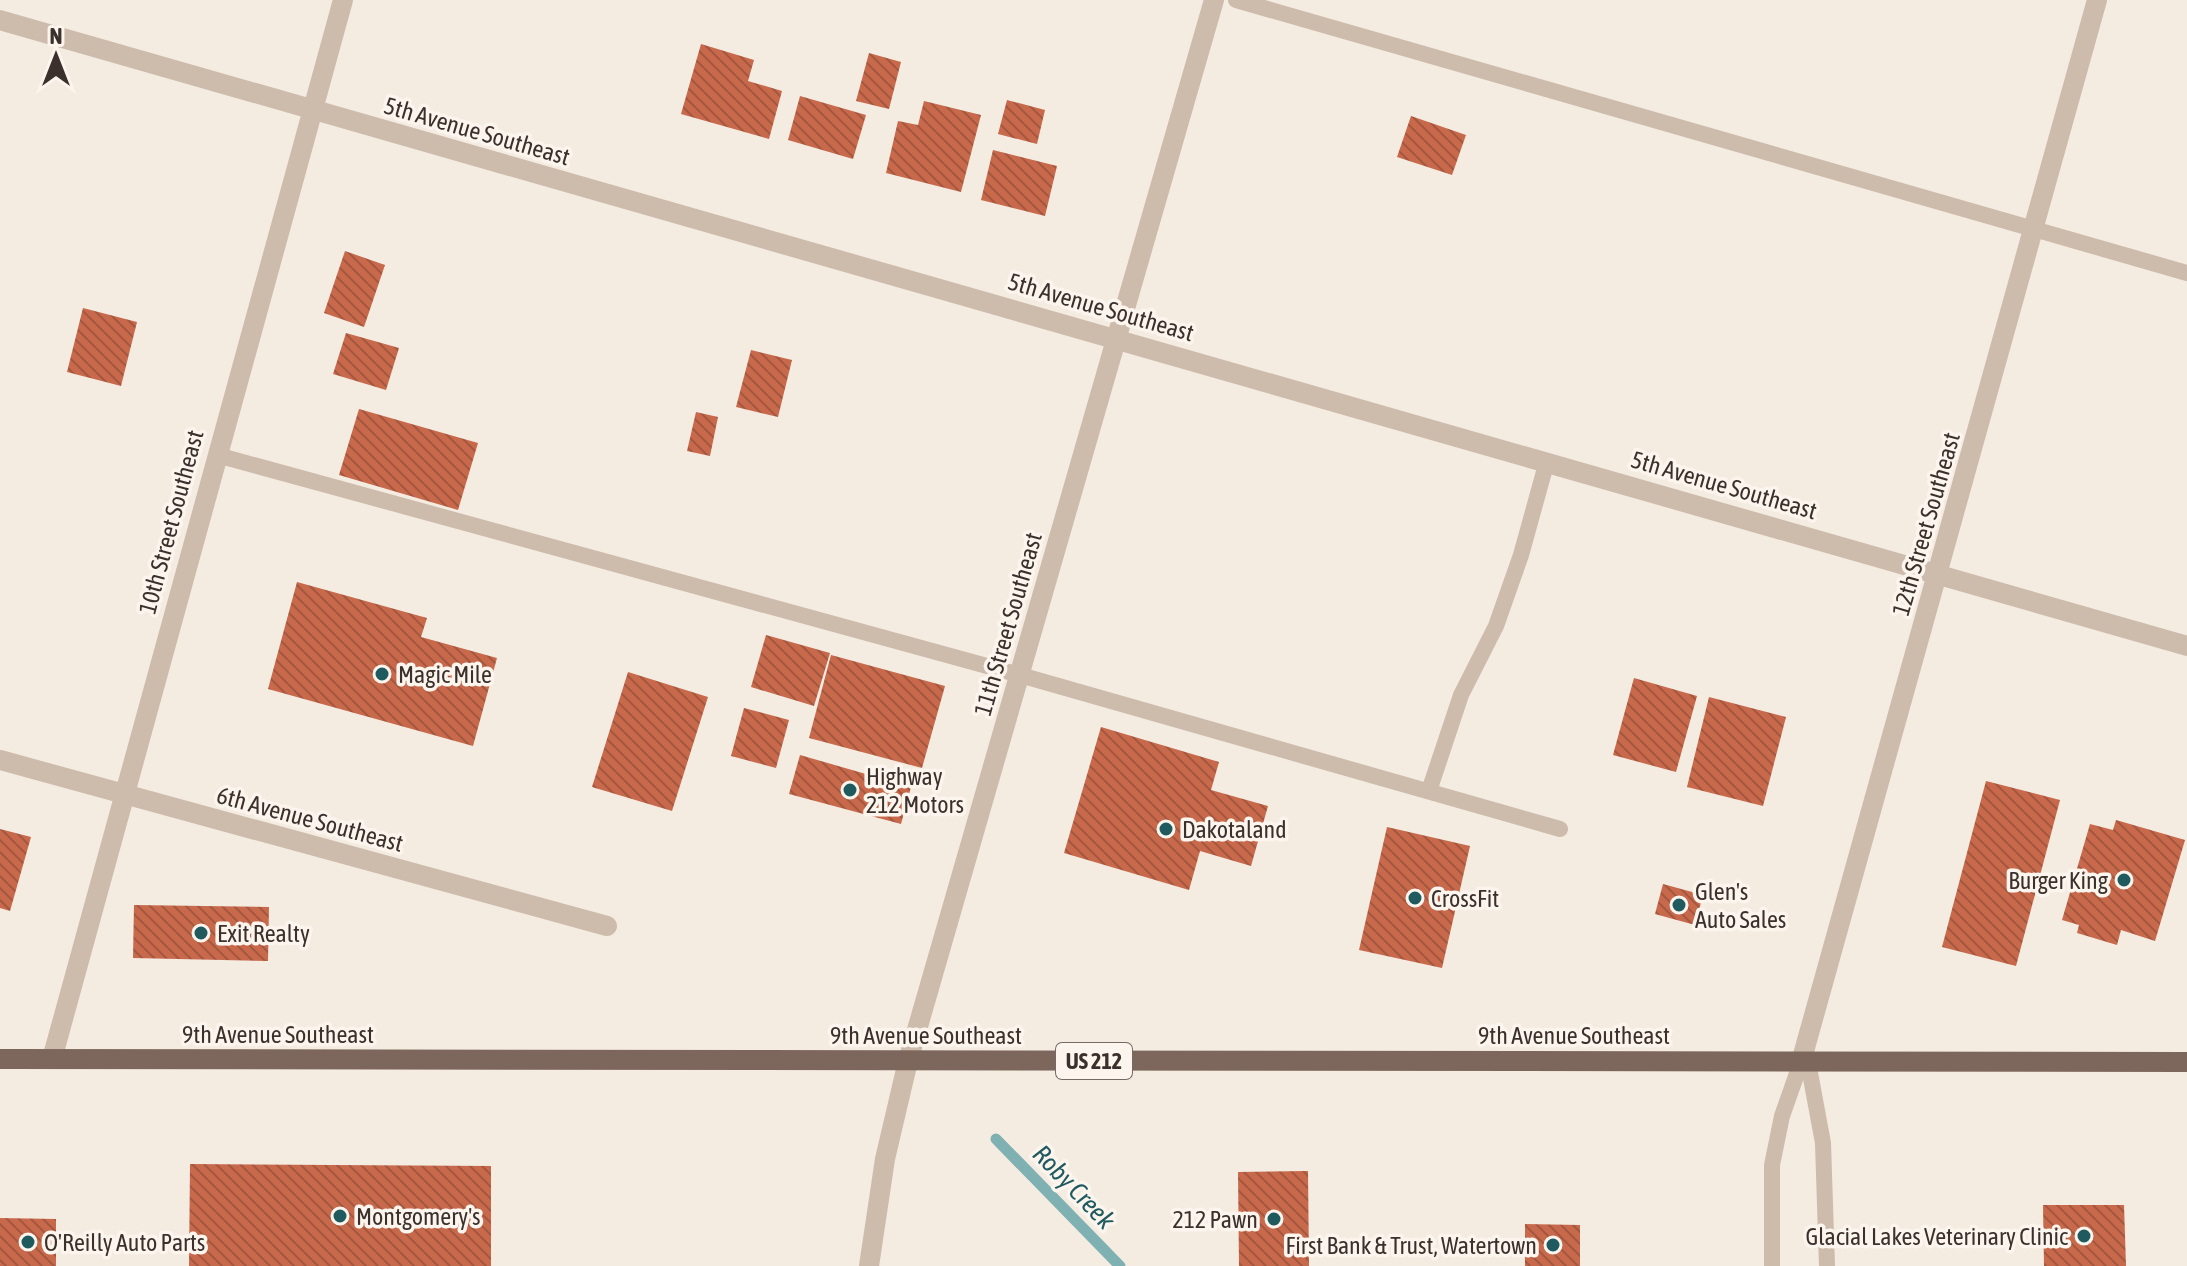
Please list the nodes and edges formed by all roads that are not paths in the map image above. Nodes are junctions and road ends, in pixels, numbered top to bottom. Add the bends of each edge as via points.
1 (343, 0) edge
2 (1214, 0) edge
3 (1236, 0) edge
4 (2097, 0) edge
5 (0, 20) edge
6 (312, 112) junction
7 (2034, 230) junction
8 (2187, 273) edge
9 (1118, 339) junction
10 (217, 455) junction
11 (1547, 461) junction
12 (1939, 573) junction
13 (2187, 646) edge
14 (1020, 675) junction
15 (0, 760) edge
16 (1429, 791) junction
17 (122, 795) junction
18 (1560, 829) dead end
19 (607, 926) dead end
20 (0, 1059) edge
21 (52, 1059) junction
22 (908, 1061) junction
23 (1804, 1062) junction
24 (2187, 1062) edge
25 (869, 1266) edge
26 (1772, 1266) edge
27 (1827, 1266) edge

1 - 6 street, 10th Street Southeast
2 - 9 street, 11th Street Southeast
3 - 7 lane
4 - 7 street, 12th Street Southeast
5 - 6 street, 5th Avenue Southeast
6 - 9 street, 5th Avenue Southeast
6 - 10 street, 10th Street Southeast
7 - 8 lane
7 - 12 street, 12th Street Southeast
9 - 11 street, 5th Avenue Southeast
9 - 14 street, 11th Street Southeast
10 - 14 lane
10 - 17 street, 10th Street Southeast
11 - 12 street, 5th Avenue Southeast
11 - 16 lane via 1496,626 1461,695
12 - 13 street, 5th Avenue Southeast
12 - 23 street, 12th Street Southeast
14 - 16 lane
14 - 22 street, 11th Street Southeast
15 - 17 street, 6th Avenue Southeast
16 - 18 lane
17 - 19 street, 6th Avenue Southeast
17 - 21 street, 10th Street Southeast
20 - 21 main road, 9th Avenue Southeast / US 212
21 - 22 main road, 9th Avenue Southeast / US 212
22 - 23 main road, 9th Avenue Southeast / US 212
22 - 25 street, 11th Street Southeast via 885,1159
23 - 24 main road, 9th Avenue Southeast / US 212
23 - 26 lane via 1782,1116 1772,1165
23 - 27 lane via 1823,1143

